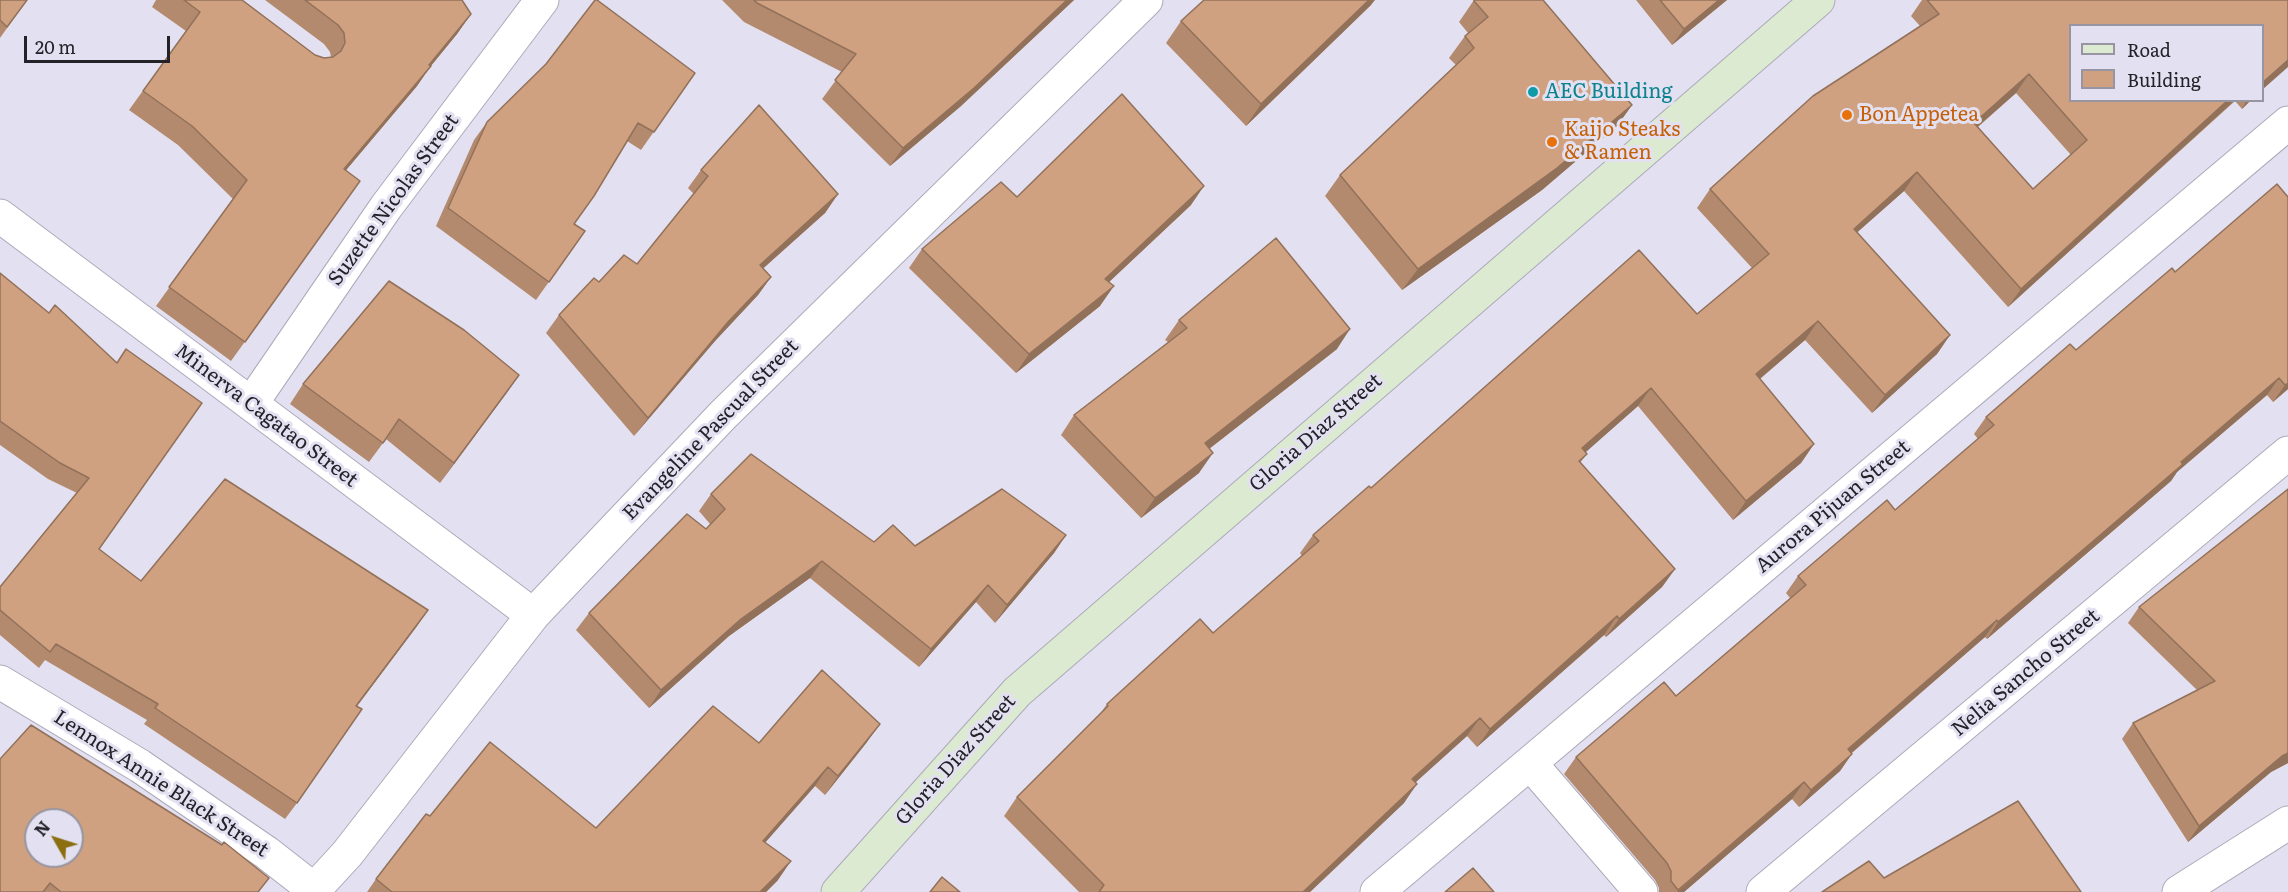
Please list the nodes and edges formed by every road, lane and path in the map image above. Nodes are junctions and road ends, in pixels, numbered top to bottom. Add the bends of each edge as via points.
1 (542, 0) edge
2 (1146, 0) edge
3 (1818, 0) edge
4 (2288, 123) edge
5 (0, 216) edge
6 (251, 404) junction
7 (2288, 453) edge
8 (533, 615) junction
9 (4, 692) edge
10 (1530, 763) junction
11 (2288, 824) edge
12 (314, 891) edge
13 (838, 892) edge
14 (1377, 892) edge
15 (1641, 892) edge
16 (1763, 892) edge
17 (2179, 892) edge

1 - 6 street, Suzette Nicolas Street via 386,207
2 - 8 street, Evangeline Pascual Street via 723,415
3 - 13 street, Gloria Diaz Street via 1017,692
4 - 10 street, Aurora Pijuan Street
5 - 6 street, Minerva Cagatao Street
6 - 8 street, Minerva Cagatao Street
7 - 16 street, Nelia Sancho Street
8 - 12 street, Evangeline Pascual Street
9 - 12 street, Lennox Annie Black Street via 140,766 267,853
10 - 14 street, Aurora Pijuan Street
10 - 15 street
11 - 17 street

